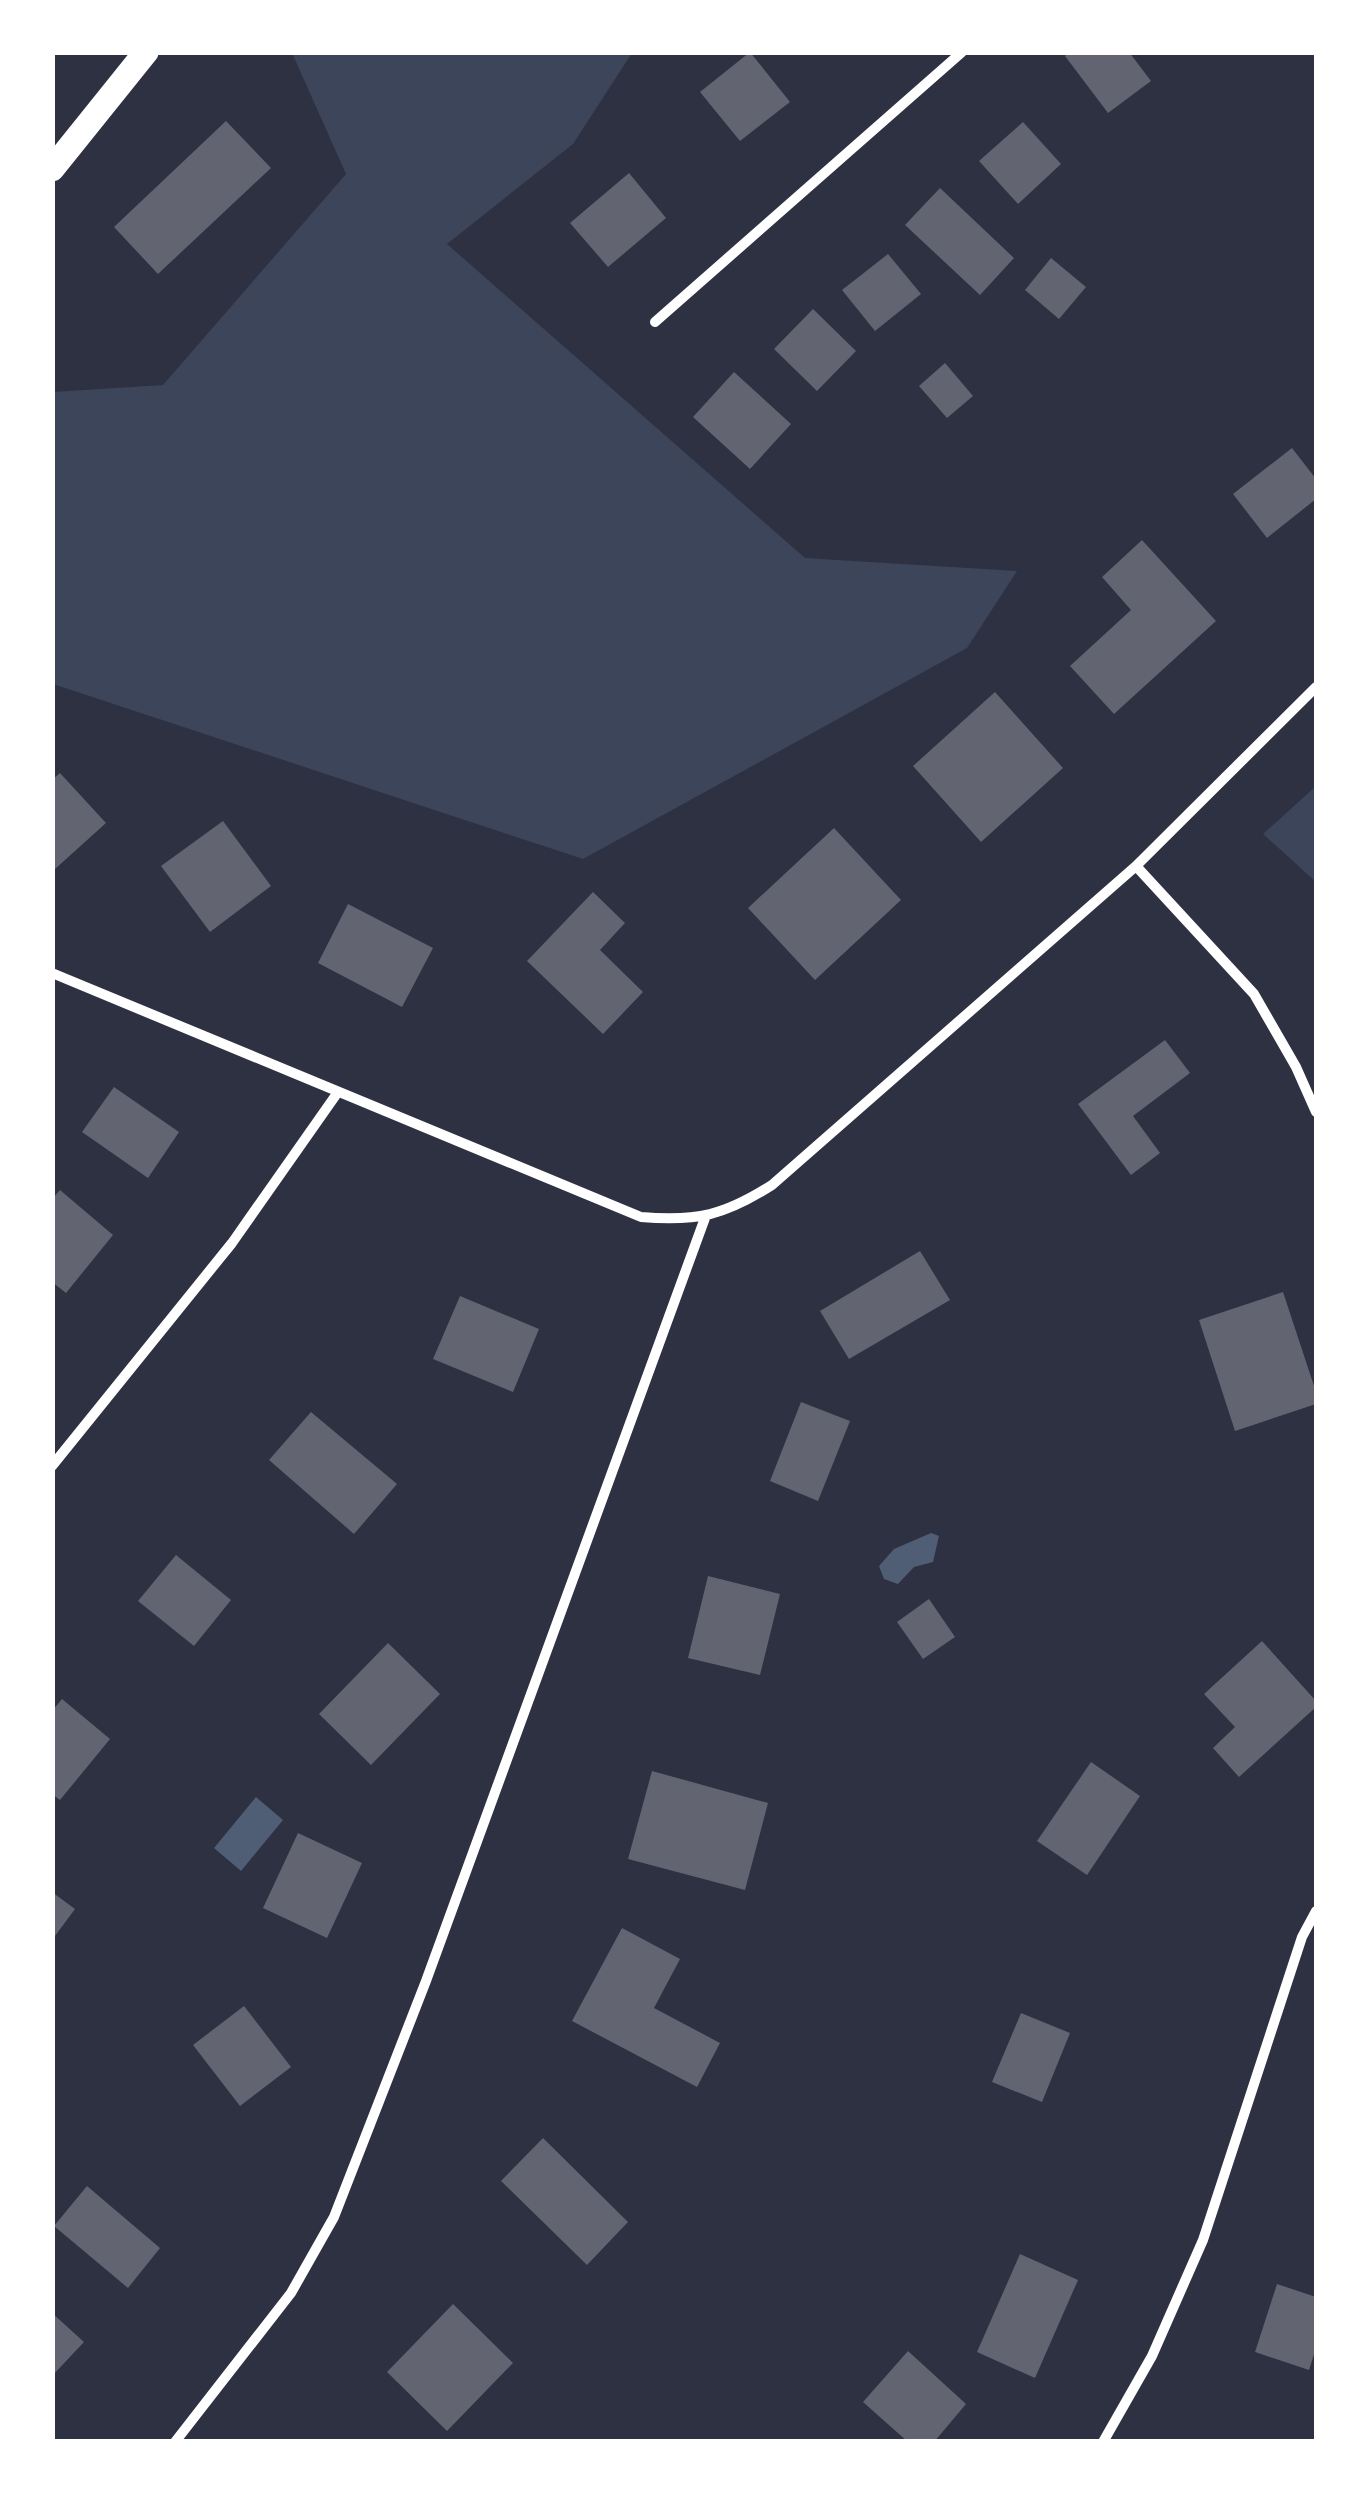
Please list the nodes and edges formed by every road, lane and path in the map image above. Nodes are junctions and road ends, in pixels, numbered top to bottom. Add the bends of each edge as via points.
1 (146, 52) edge
2 (962, 52) edge
3 (52, 170) edge
4 (656, 322) dead end
5 (1316, 687) edge
6 (1136, 866) junction
7 (52, 972) edge
8 (338, 1092) junction
9 (1316, 1112) edge
10 (706, 1218) junction
11 (52, 1466) edge
12 (1316, 1910) edge
13 (175, 2442) edge
14 (1103, 2442) edge

1 - 3 main road
2 - 4 street
5 - 6 street
6 - 9 street via 1254,994
6 - 10 street via 772,1186
7 - 8 street
8 - 10 street via 641,1218
8 - 11 street via 232,1243
10 - 13 street via 334,2217 292,2293
12 - 14 street via 1203,2240 1152,2356

